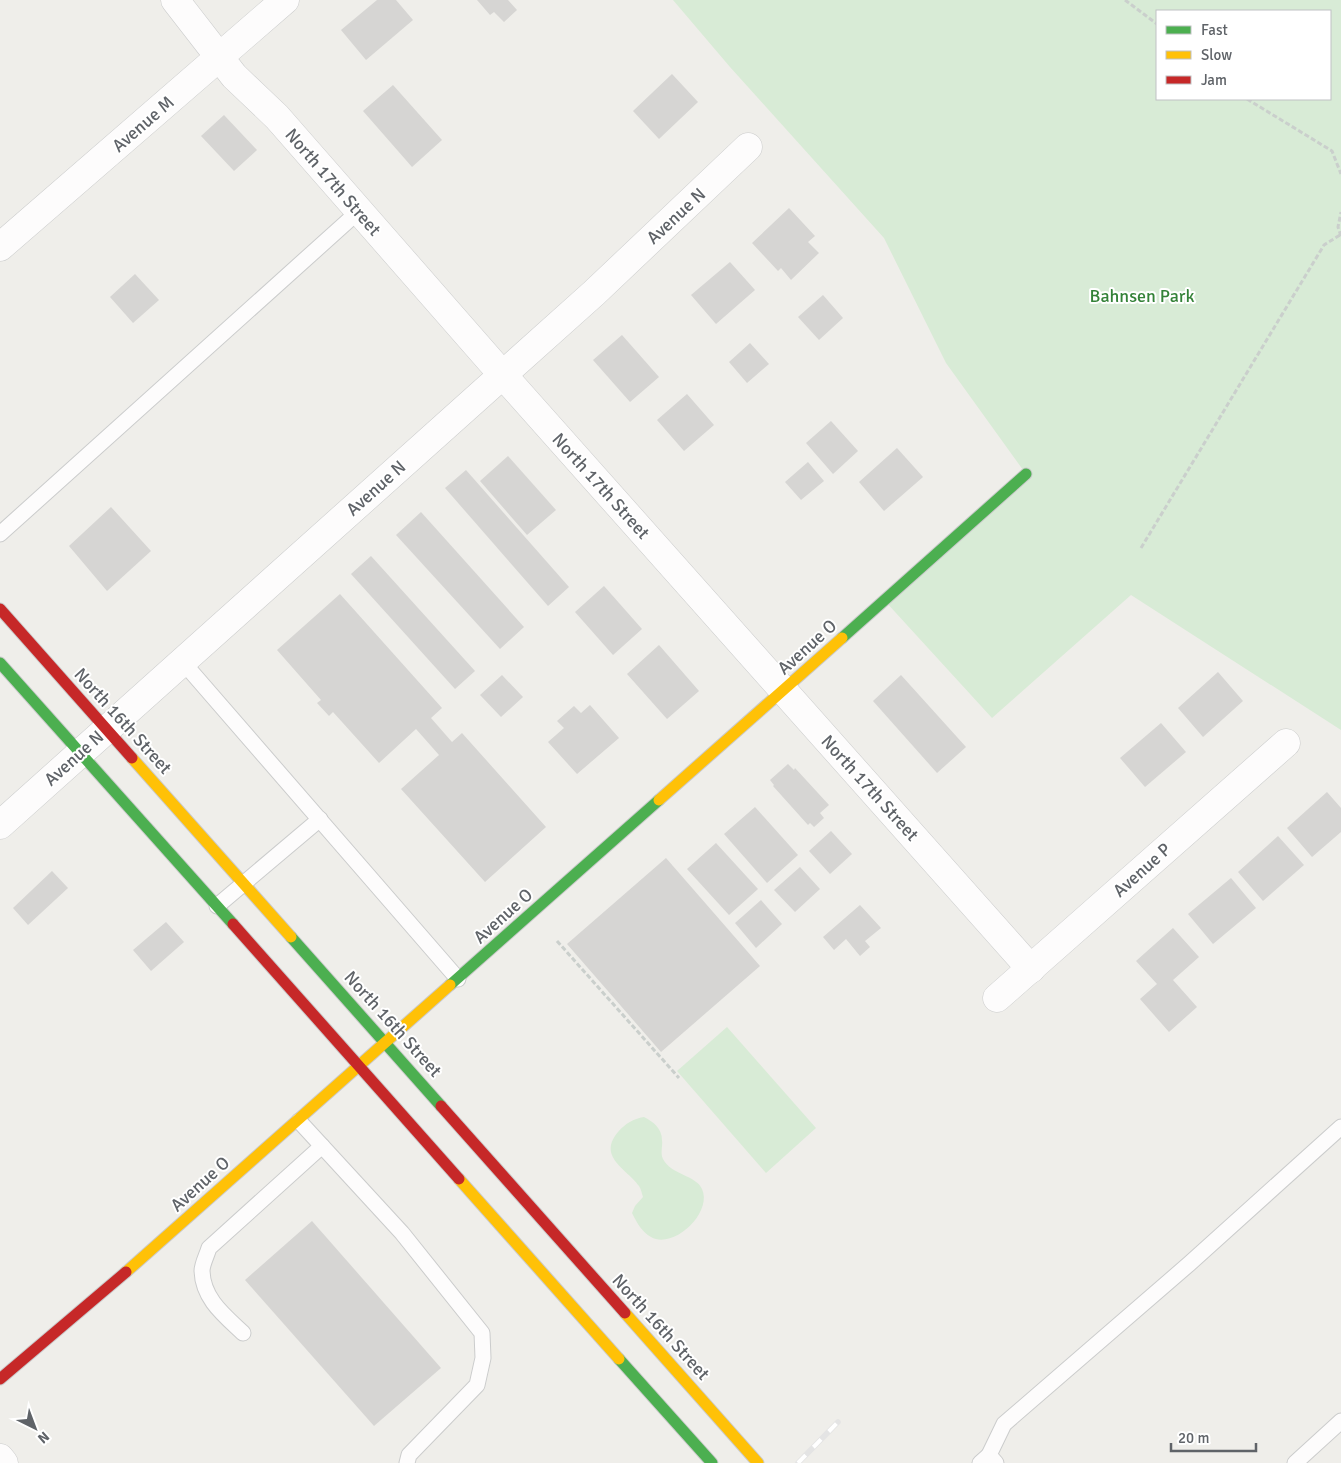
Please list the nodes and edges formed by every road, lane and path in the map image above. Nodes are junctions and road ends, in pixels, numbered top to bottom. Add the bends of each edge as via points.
1 (174, 0) edge
2 (286, 0) edge
3 (1125, 0) edge
4 (1156, 23) edge
5 (220, 58) junction
6 (1249, 100) edge
7 (748, 147) dead end
8 (1341, 174) edge
9 (359, 211) junction
10 (1341, 212) edge
11 (1341, 236) edge
12 (0, 247) edge
13 (502, 374) junction
14 (1026, 474) dead end
15 (0, 534) edge
16 (1142, 548) dead end
17 (0, 609) edge
18 (182, 661) junction
19 (0, 662) edge
20 (784, 691) junction
21 (107, 729) junction
22 (1286, 743) dead end
23 (80, 753) junction
24 (320, 819) junction
25 (0, 825) edge
26 (243, 882) junction
27 (217, 906) junction
28 (557, 941) dead end
29 (1031, 969) junction
30 (458, 979) junction
31 (997, 998) dead end
32 (386, 1043) junction
33 (359, 1067) junction
34 (679, 1078) dead end
35 (298, 1121) junction
36 (1341, 1127) edge
37 (322, 1146) junction
38 (243, 1333) dead end
39 (0, 1379) edge
40 (1341, 1421) edge
41 (0, 1458) edge
42 (988, 1460) edge
43 (4, 1463) edge
44 (407, 1463) edge
45 (712, 1463) edge
46 (758, 1463) edge
47 (1294, 1463) edge

1 - 5 street, North 17th Street
2 - 5 street, Avenue M
3 - 4 path
5 - 9 street, North 17th Street via 277,117
5 - 12 street, Avenue M
6 - 8 path via 1332,151
7 - 13 street, Avenue N via 594,293
9 - 13 street, North 17th Street
9 - 15 lane
10 - 11 path via 1338,219
11 - 16 path via 1324,245
13 - 18 street, Avenue N
13 - 20 street, North 17th Street
14 - 20 main road, Avenue O
17 - 21 main road, North 16th Street
18 - 21 street, Avenue N
18 - 24 lane
19 - 23 main road
20 - 29 street, North 17th Street
20 - 30 main road, Avenue O
21 - 23 street, Avenue N
21 - 26 main road, North 16th Street
22 - 29 street, Avenue P
23 - 25 street, Avenue N
23 - 27 main road
24 - 26 lane
24 - 30 lane
26 - 27 lane
26 - 32 main road, North 16th Street
27 - 33 main road
28 - 34 path
29 - 31 street, Avenue P
30 - 32 main road, Avenue O
32 - 33 main road, Avenue O
32 - 46 main road, North 16th Street
33 - 35 main road, Avenue O
33 - 45 main road
35 - 37 lane
35 - 39 main road, Avenue O via 158,1246
36 - 42 lane via 1004,1424
37 - 38 lane via 209,1248 202,1269 206,1293
37 - 44 lane via 402,1232 482,1333 483,1358 477,1385 409,1455
40 - 47 lane
41 - 43 street

